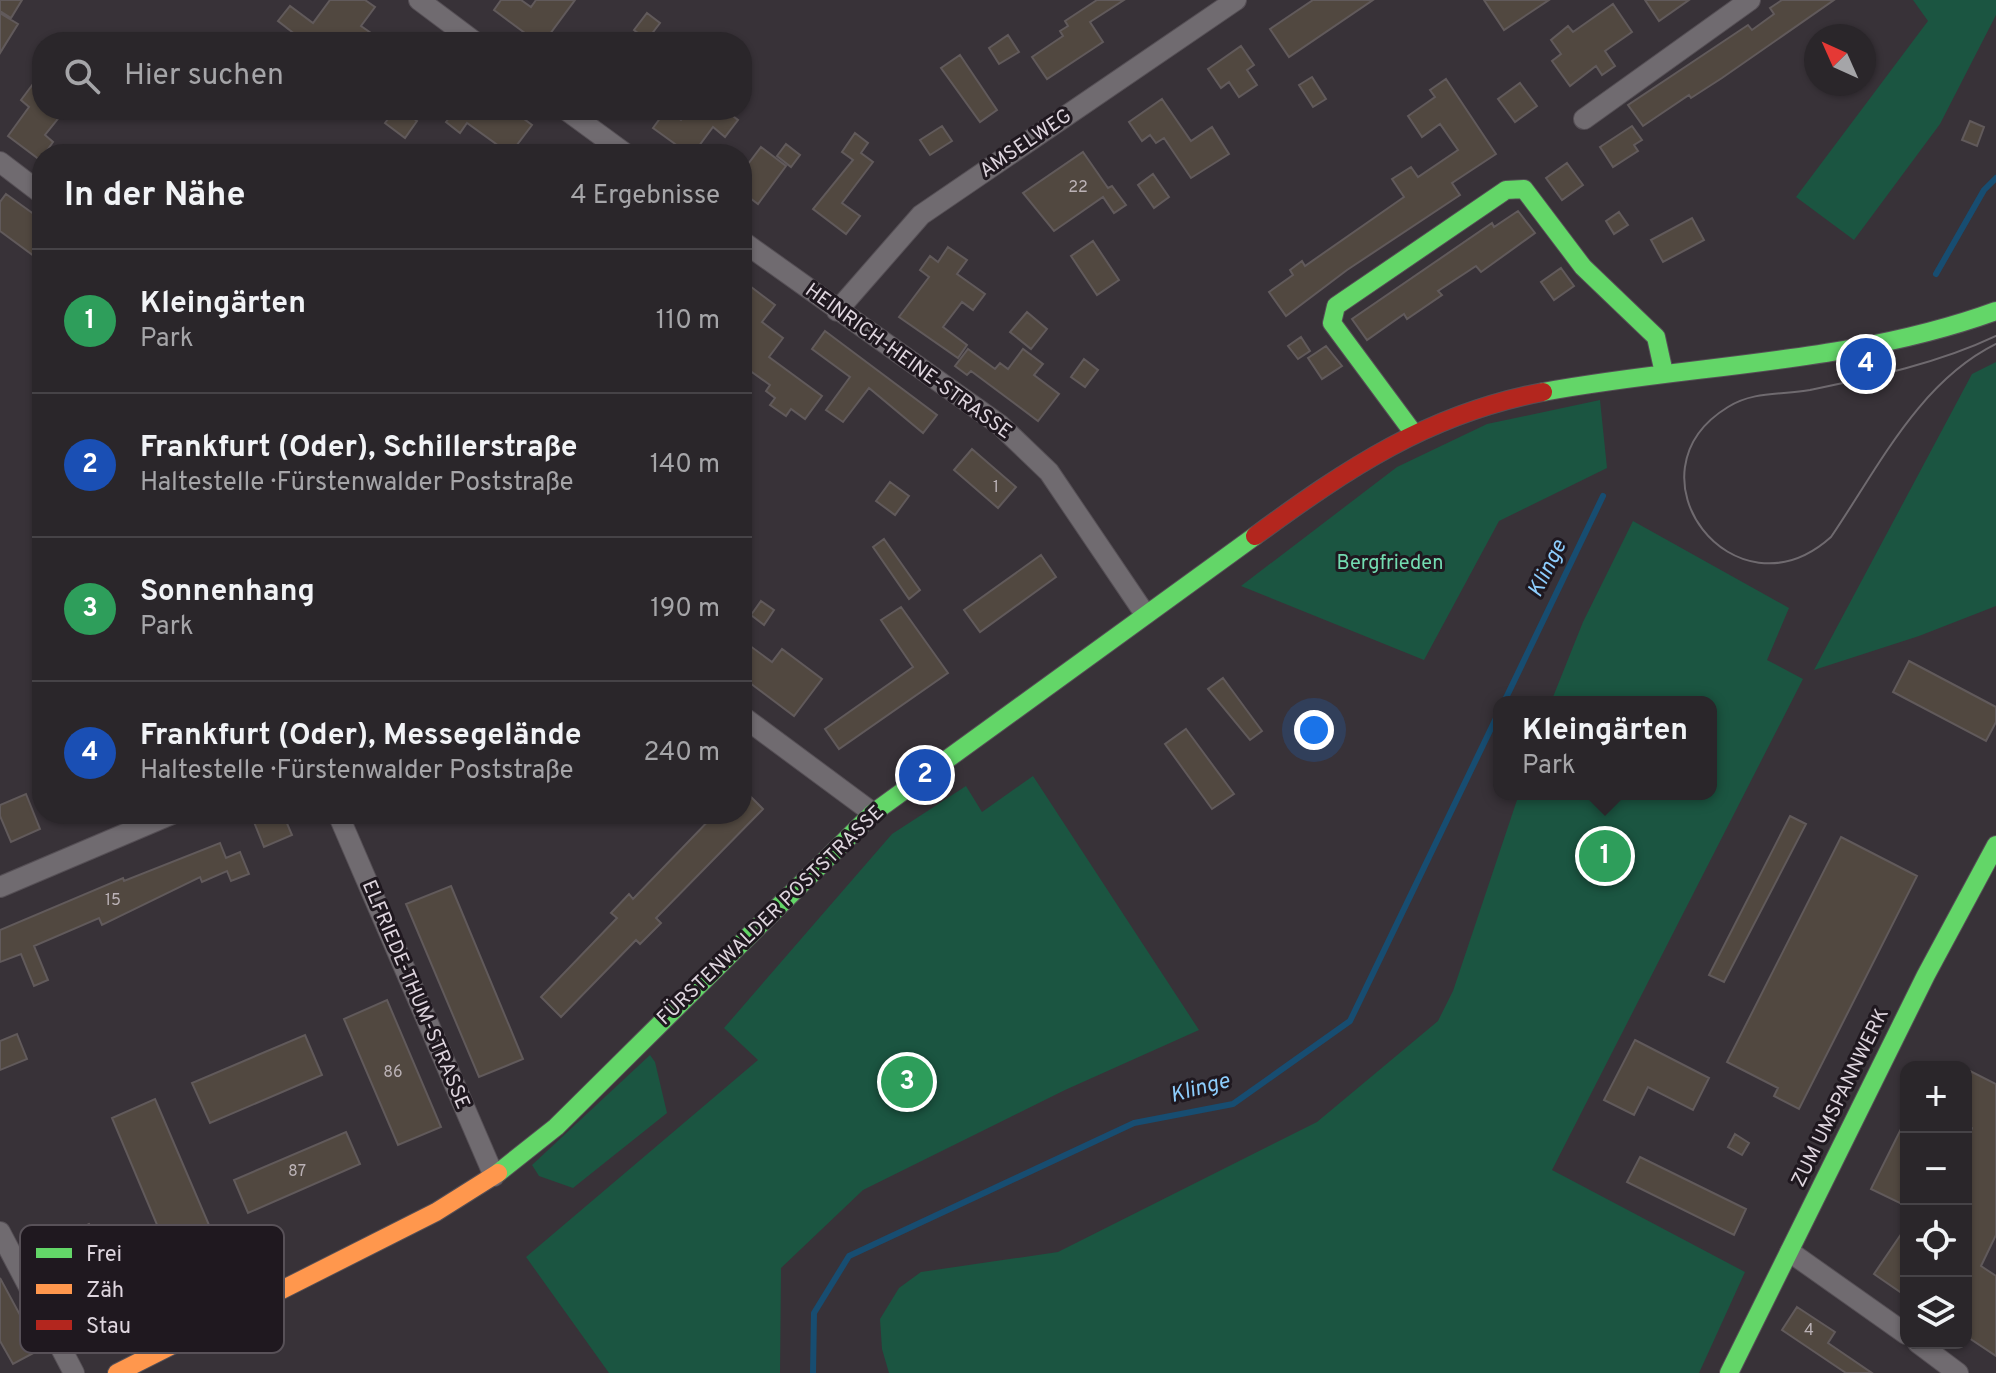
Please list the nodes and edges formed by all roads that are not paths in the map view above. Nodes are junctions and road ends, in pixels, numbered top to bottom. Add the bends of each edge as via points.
1 (419, 0) edge
2 (1236, 0) edge
3 (1750, 0) edge
4 (462, 32) edge
5 (1584, 119) dead end
6 (580, 120) edge
7 (612, 144) edge
8 (0, 162) edge
9 (32, 186) edge
10 (752, 248) edge
11 (837, 311) junction
12 (1996, 311) edge
13 (1664, 373) junction
14 (1412, 431) junction
15 (1145, 614) junction
16 (752, 723) edge
17 (873, 813) junction
18 (146, 824) edge
19 (342, 824) edge
20 (1996, 845) edge
21 (2, 880) edge
22 (494, 1176) junction
23 (0, 1232) edge
24 (1790, 1252) junction
25 (20, 1270) edge
26 (284, 1289) edge
27 (1900, 1330) edge
28 (1926, 1349) edge
29 (64, 1353) edge
30 (157, 1353) edge
31 (74, 1373) edge
32 (117, 1373) edge
33 (1729, 1373) edge
34 (1958, 1373) edge

1 - 4 street
2 - 11 street, AMSELWEG via 921,215
3 - 5 street
6 - 7 street
8 - 9 street
10 - 11 street, HEINRICH-HEINE-STRASSE
11 - 15 street, HEINRICH-HEINE-STRASSE via 1000,425 1049,472
12 - 13 street, FÜRSTENWALDER POSTSTRASSE via 1946,332 1860,349
13 - 14 street, FÜRSTENWALDER POSTSTRASSE via 1498,401
13 - 14 street via 1656,337 1583,267 1524,189 1506,190 1336,306 1332,323
14 - 15 street, FÜRSTENWALDER POSTSTRASSE via 1336,477
15 - 17 street, FÜRSTENWALDER POSTSTRASSE
16 - 17 street
17 - 22 street, FÜRSTENWALDER POSTSTRASSE via 556,1127
18 - 21 street
19 - 22 street, ELFRIEDE-THUM-STRASSE
20 - 24 street, ZUM UMSPANNWERK
22 - 26 street, FÜRSTENWALDER POSTSTRASSE via 436,1212
23 - 25 street
24 - 27 street
24 - 33 street, ZUM UMSPANNWERK
28 - 34 street
29 - 31 street
30 - 32 street, FÜRSTENWALDER POSTSTRASSE

